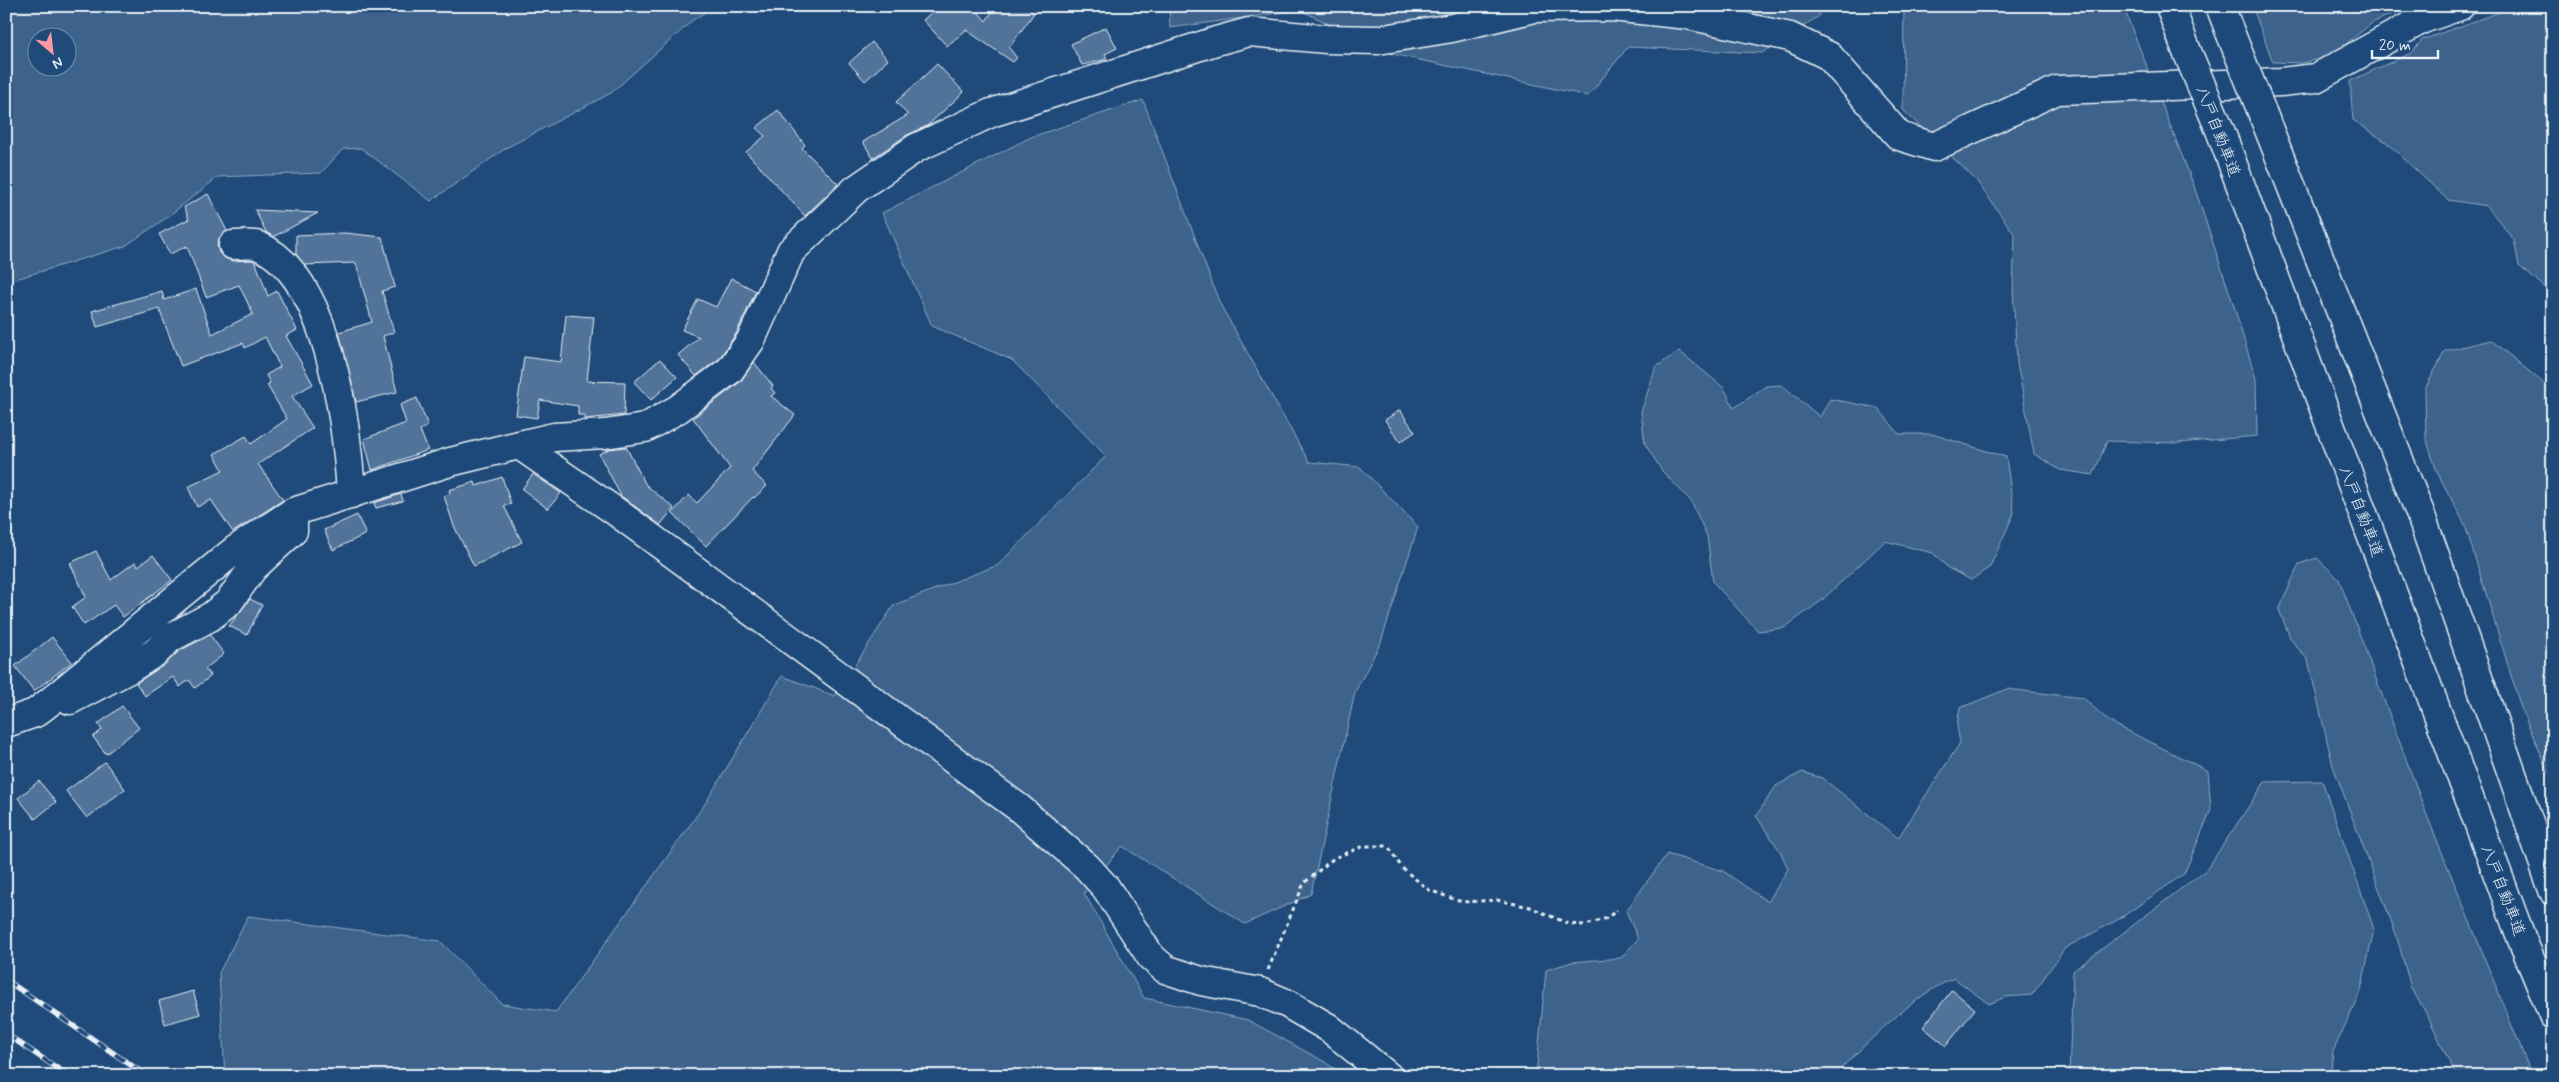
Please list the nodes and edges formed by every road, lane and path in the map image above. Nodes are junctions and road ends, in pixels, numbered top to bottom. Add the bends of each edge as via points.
1 (2170, 6) edge
2 (2220, 6) edge
3 (2460, 6) edge
4 (233, 245) dead end
5 (519, 445) junction
6 (351, 494) junction
7 (292, 512) junction
8 (47, 704) junction
9 (6, 723) edge
10 (2553, 890) edge
11 (1617, 910) dead end
12 (1260, 992) junction
13 (2553, 1015) edge
14 (1388, 1076) edge

1 - 13 main road, 八戸自動車道, bridge via 2220,130
2 - 10 main road, bridge via 2420,513
3 - 5 main road via 2423,20 2316,78 2057,90 1934,147 1899,136 1830,56 1790,37 1688,15 1612,7 1535,8 1452,28 1378,40 1249,32 991,113 916,148 856,189 791,251 751,340 730,370 678,409 645,428 554,437
4 - 6 main road via 258,245 279,259 297,279 312,304 340,397
5 - 6 main road via 450,462
5 - 12 main road via 615,511 1019,808 1087,867 1106,888 1151,958 1165,969 1201,981
6 - 7 main road
7 - 8 main road via 235,550
7 - 8 main road via 293,531 253,568 228,603 210,617 170,638 156,652 131,668 62,703
8 - 9 main road
11 - 12 path via 1586,925 1569,924 1530,907 1497,900 1462,902 1430,890 1402,868 1388,846 1364,846 1334,858 1304,883
12 - 14 main road via 1329,1028

